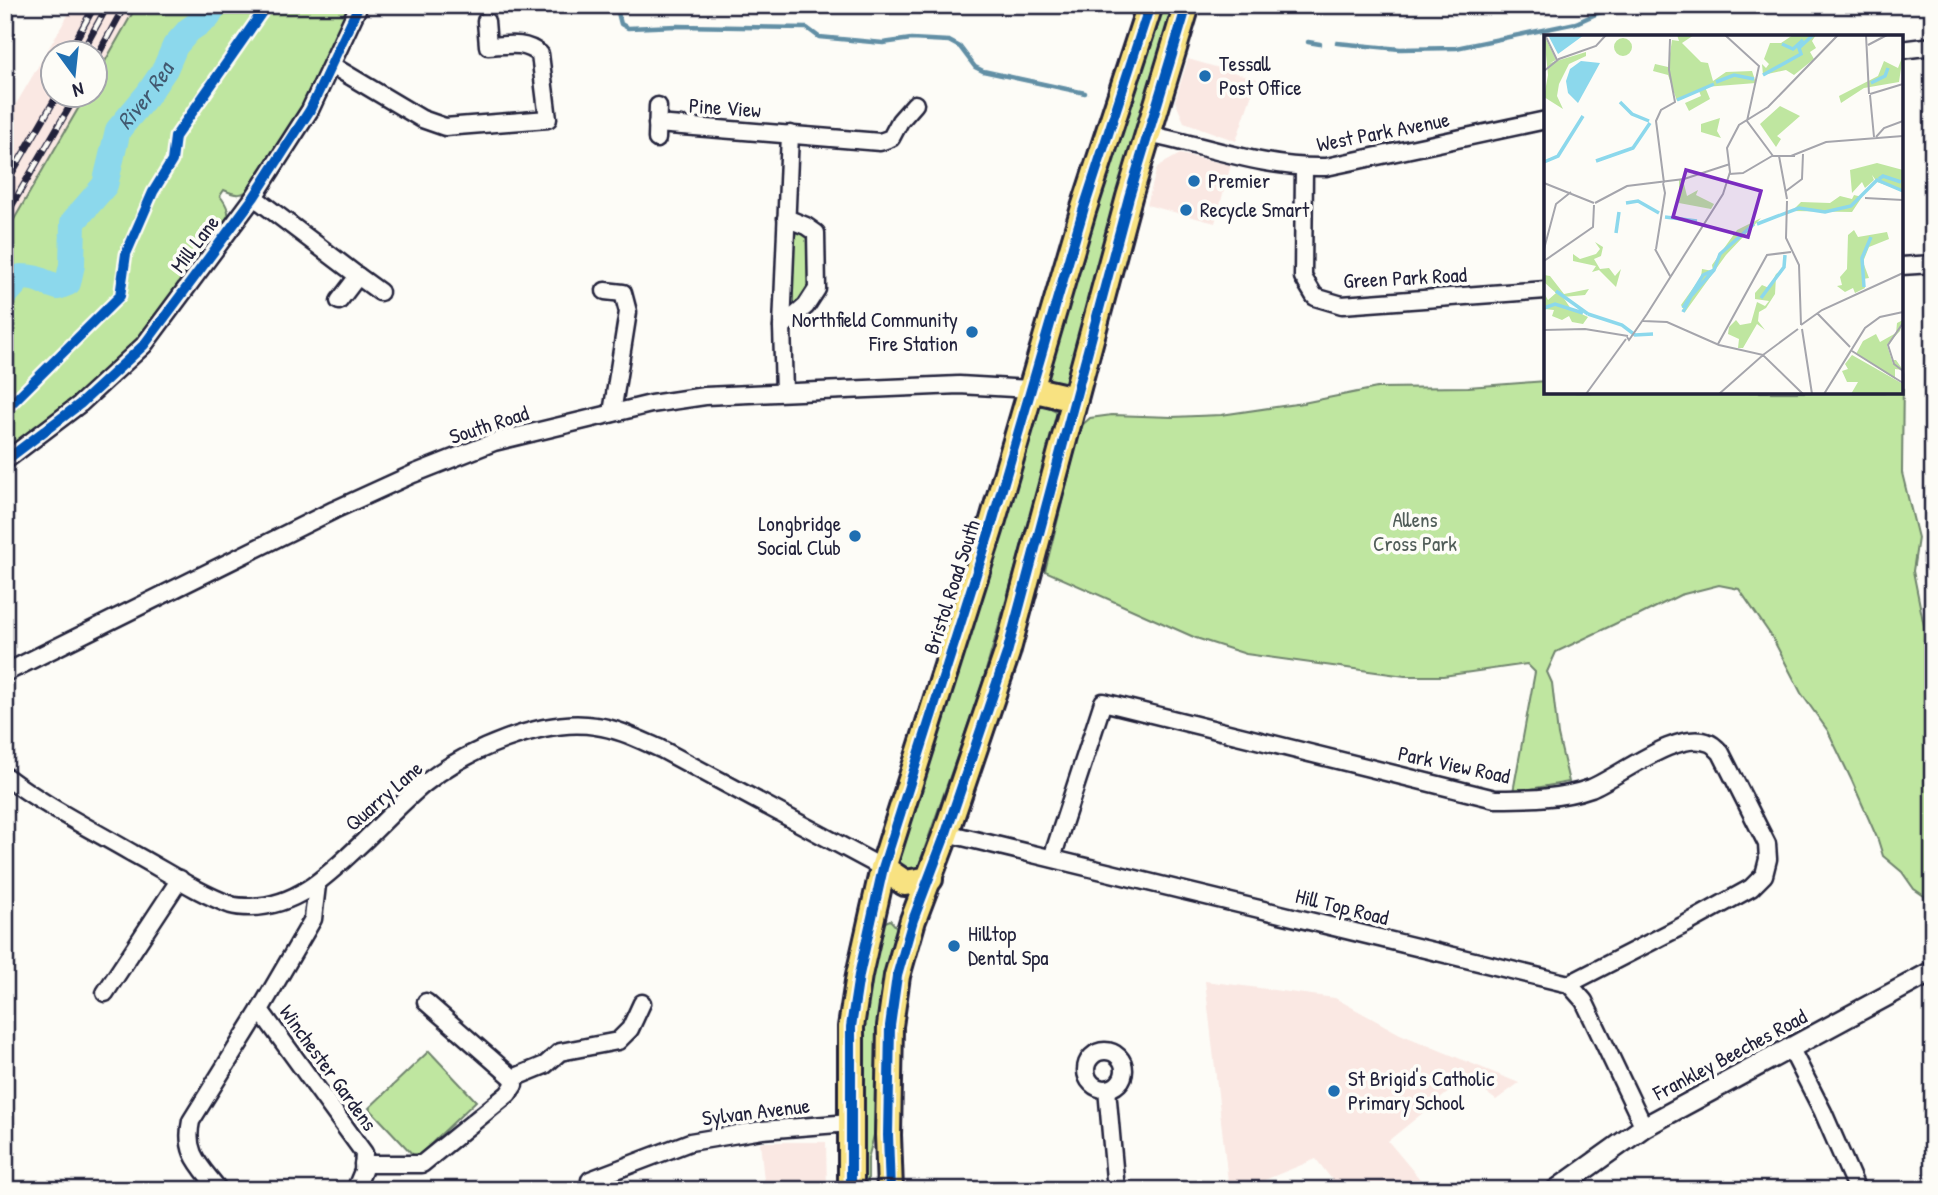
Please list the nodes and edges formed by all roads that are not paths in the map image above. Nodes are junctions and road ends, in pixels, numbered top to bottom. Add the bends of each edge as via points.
1 (359, 5) edge
2 (1150, 5) edge
3 (1187, 5) edge
4 (486, 21) dead end
5 (1933, 46) edge
6 (1903, 50) edge
7 (332, 66) junction
8 (915, 104) dead end
9 (658, 106) dead end
10 (548, 119) junction
11 (1544, 121) edge
12 (790, 134) junction
13 (1147, 134) junction
14 (550, 136) dead end
15 (1304, 168) junction
16 (254, 197) junction
17 (786, 218) junction
18 (1933, 264) edge
19 (1903, 266) edge
20 (358, 276) junction
21 (1544, 290) edge
22 (605, 291) dead end
23 (380, 292) dead end
24 (339, 301) dead end
25 (782, 327) junction
26 (1031, 389) junction
27 (784, 391) junction
28 (1075, 400) junction
29 (612, 414) junction
30 (5, 461) edge
31 (5, 673) edge
32 (5, 776) edge
33 (946, 833) junction
34 (1052, 858) junction
35 (883, 868) junction
36 (180, 879) junction
37 (930, 879) junction
38 (317, 885) junction
39 (873, 912) junction
40 (914, 920) junction
41 (1933, 971) edge
42 (1569, 984) junction
43 (105, 993) dead end
44 (426, 1002) dead end
45 (642, 1003) dead end
46 (260, 1010) junction
47 (1791, 1049) junction
48 (513, 1078) junction
49 (1107, 1089) dead end
50 (850, 1123) junction
51 (1644, 1127) junction
52 (888, 1135) junction
53 (363, 1164) junction
54 (590, 1180) dead end
55 (219, 1190) edge
56 (355, 1190) edge
57 (851, 1190) edge
58 (878, 1190) edge
59 (890, 1190) edge
60 (1116, 1190) edge
61 (1556, 1190) edge
62 (1857, 1190) edge

1 - 7 street, Mill Lane
2 - 26 highway, Bristol Road South
3 - 13 highway
4 - 10 street via 488,46 515,44 540,54
5 - 6 street
7 - 10 street via 422,120 445,127
7 - 16 street, Mill Lane via 310,110
8 - 12 street, Pine View via 900,121 896,145
9 - 12 street, Pine View via 657,132
10 - 14 street
11 - 15 street, West Park Avenue
12 - 17 street
13 - 15 street, West Park Avenue
13 - 28 highway
15 - 21 street, Green Park Road via 1303,277 1315,296 1342,305
16 - 20 street
16 - 30 street, Mill Lane via 144,345 80,404
17 - 25 street
17 - 25 street via 816,233 817,289
18 - 19 street
20 - 23 street
20 - 24 street
22 - 29 street via 623,293 628,312
25 - 27 street
26 - 27 street, South Road via 959,385
26 - 28 highway
26 - 35 highway, Bristol Road South
27 - 29 street, South Road via 705,396
28 - 33 highway via 1007,653
29 - 31 street, South Road via 494,442 413,474
32 - 36 street, Quarry Lane via 31,796
33 - 34 street, Hill Top Road
33 - 37 highway
34 - 42 street, Hill Top Road
34 - 42 street, Park View Road via 1103,702 1495,799 1549,798 1590,788 1671,746 1709,743 1721,753 1767,844 1764,874 1751,888
35 - 37 highway via 905,883
35 - 38 street, Quarry Lane via 627,734 595,726 562,725 498,742 425,783
35 - 39 highway, Bristol Road South
36 - 38 street, Quarry Lane via 233,906 250,907 293,898
36 - 43 street
37 - 40 highway
38 - 46 street, Winchester Gardens via 313,919
39 - 40 highway via 894,910
39 - 50 highway, Bristol Road South via 852,1027
40 - 52 highway via 897,976 890,1026
41 - 47 street, Frankley Beeches Road
42 - 51 street via 1584,1001
44 - 48 street
45 - 48 street via 618,1041 560,1052 545,1065
46 - 53 street, Winchester Gardens via 364,1153
46 - 55 street, Winchester Gardens via 191,1121 187,1137 190,1152
47 - 51 street, Frankley Beeches Road
47 - 62 street
48 - 53 street via 508,1094 422,1164
49 - 60 street
50 - 54 street, Sylvan Avenue via 690,1142
50 - 57 highway, Bristol Road South
51 - 61 street, Frankley Beeches Road
52 - 58 highway via 877,1172
52 - 59 highway
53 - 56 street, Winchester Gardens

